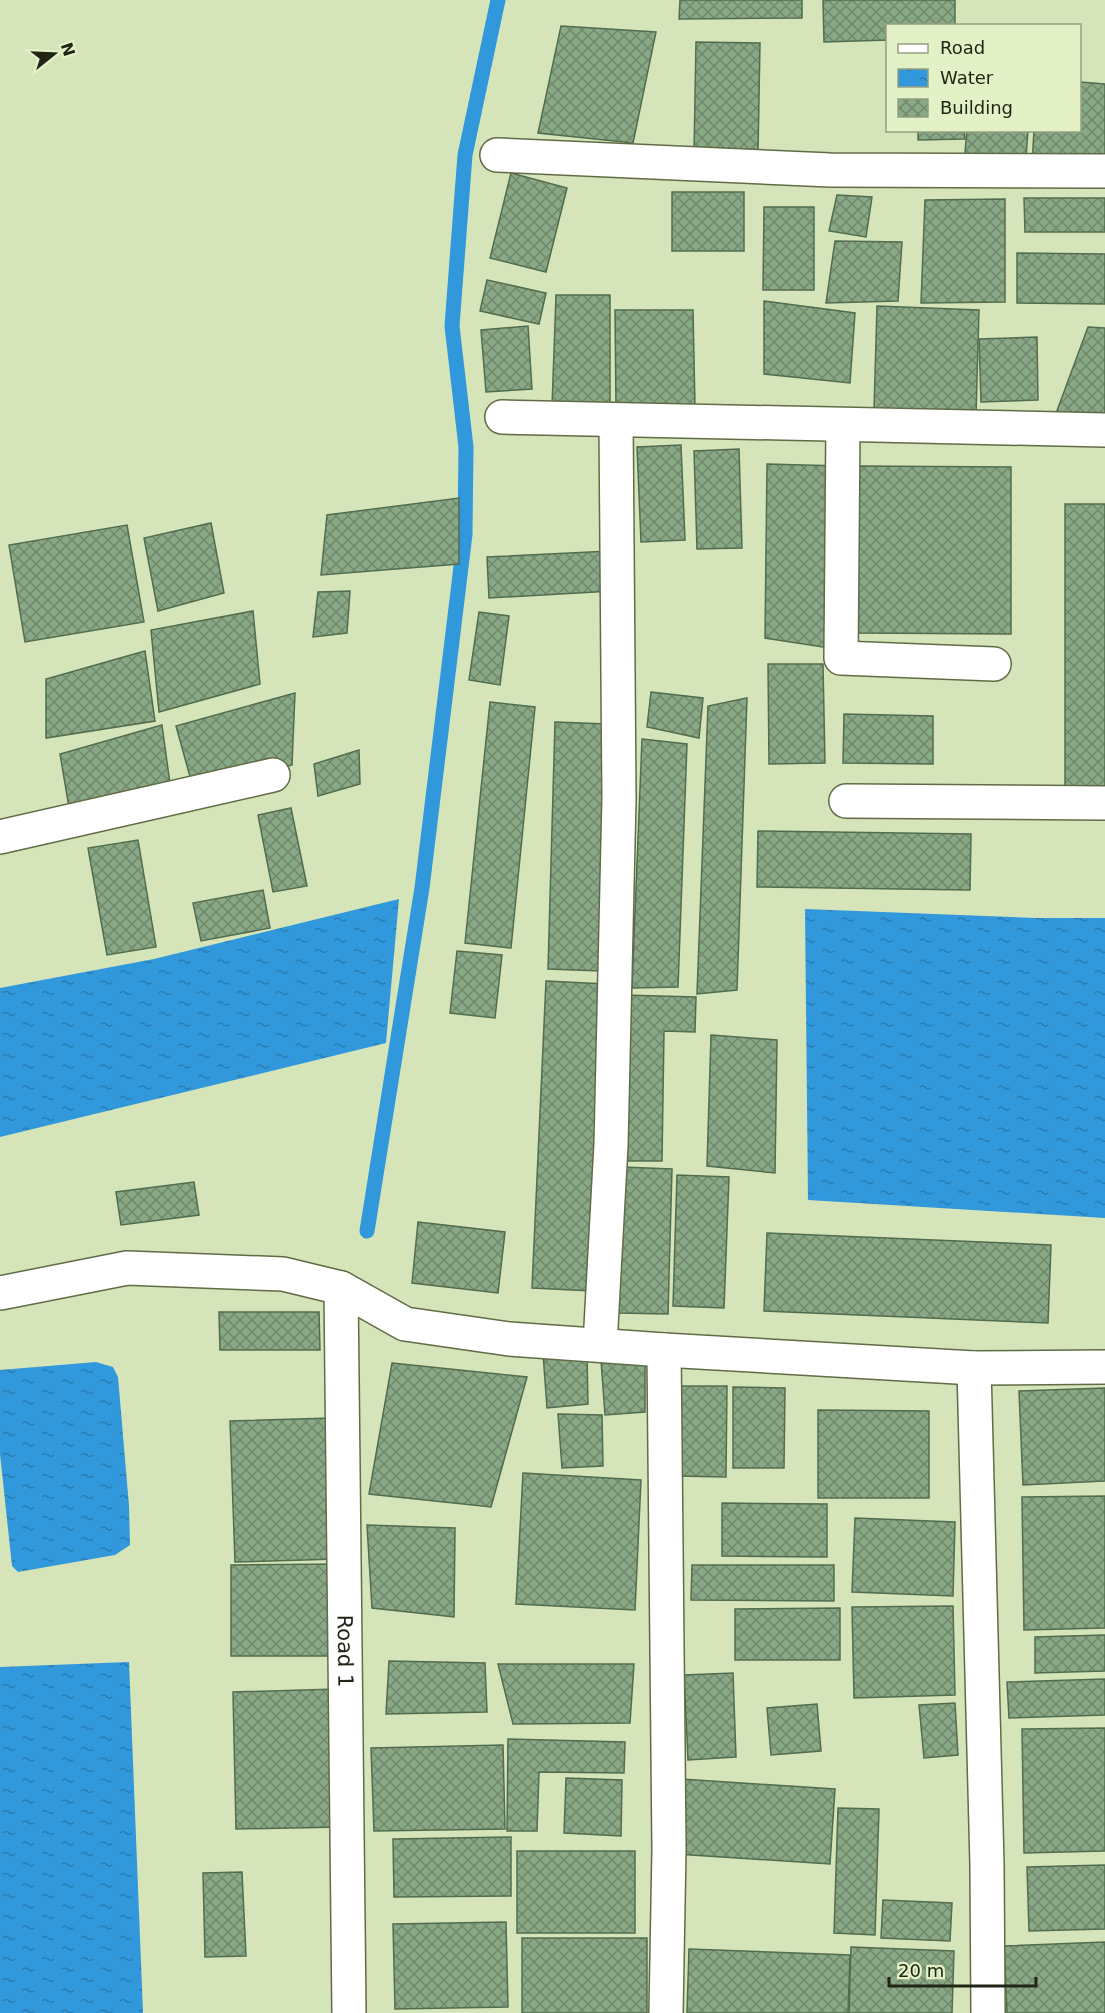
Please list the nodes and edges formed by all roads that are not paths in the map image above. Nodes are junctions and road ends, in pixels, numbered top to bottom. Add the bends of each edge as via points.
1 (497, 155) dead end
2 (1105, 171) edge
3 (502, 417) dead end
4 (616, 421) junction
5 (843, 426) junction
6 (1105, 430) edge
7 (994, 664) dead end
8 (273, 775) dead end
9 (846, 801) dead end
10 (1105, 803) edge
11 (0, 837) edge
12 (341, 1288) junction
13 (0, 1293) edge
14 (600, 1345) junction
15 (664, 1350) junction
16 (1105, 1367) edge
17 (974, 1368) junction
18 (349, 2013) edge
19 (666, 2013) edge
20 (988, 2013) edge

1 - 2 street via 830,170
3 - 4 street
4 - 5 street
4 - 14 street via 619,798 611,1144
5 - 6 street
5 - 7 street via 841,658
8 - 11 street
9 - 10 street
12 - 13 street via 283,1274 127,1268
12 - 14 street via 405,1324 509,1339
12 - 18 street, Road 1
14 - 15 street
15 - 17 street
15 - 19 street via 669,1849
16 - 17 street
17 - 20 street

